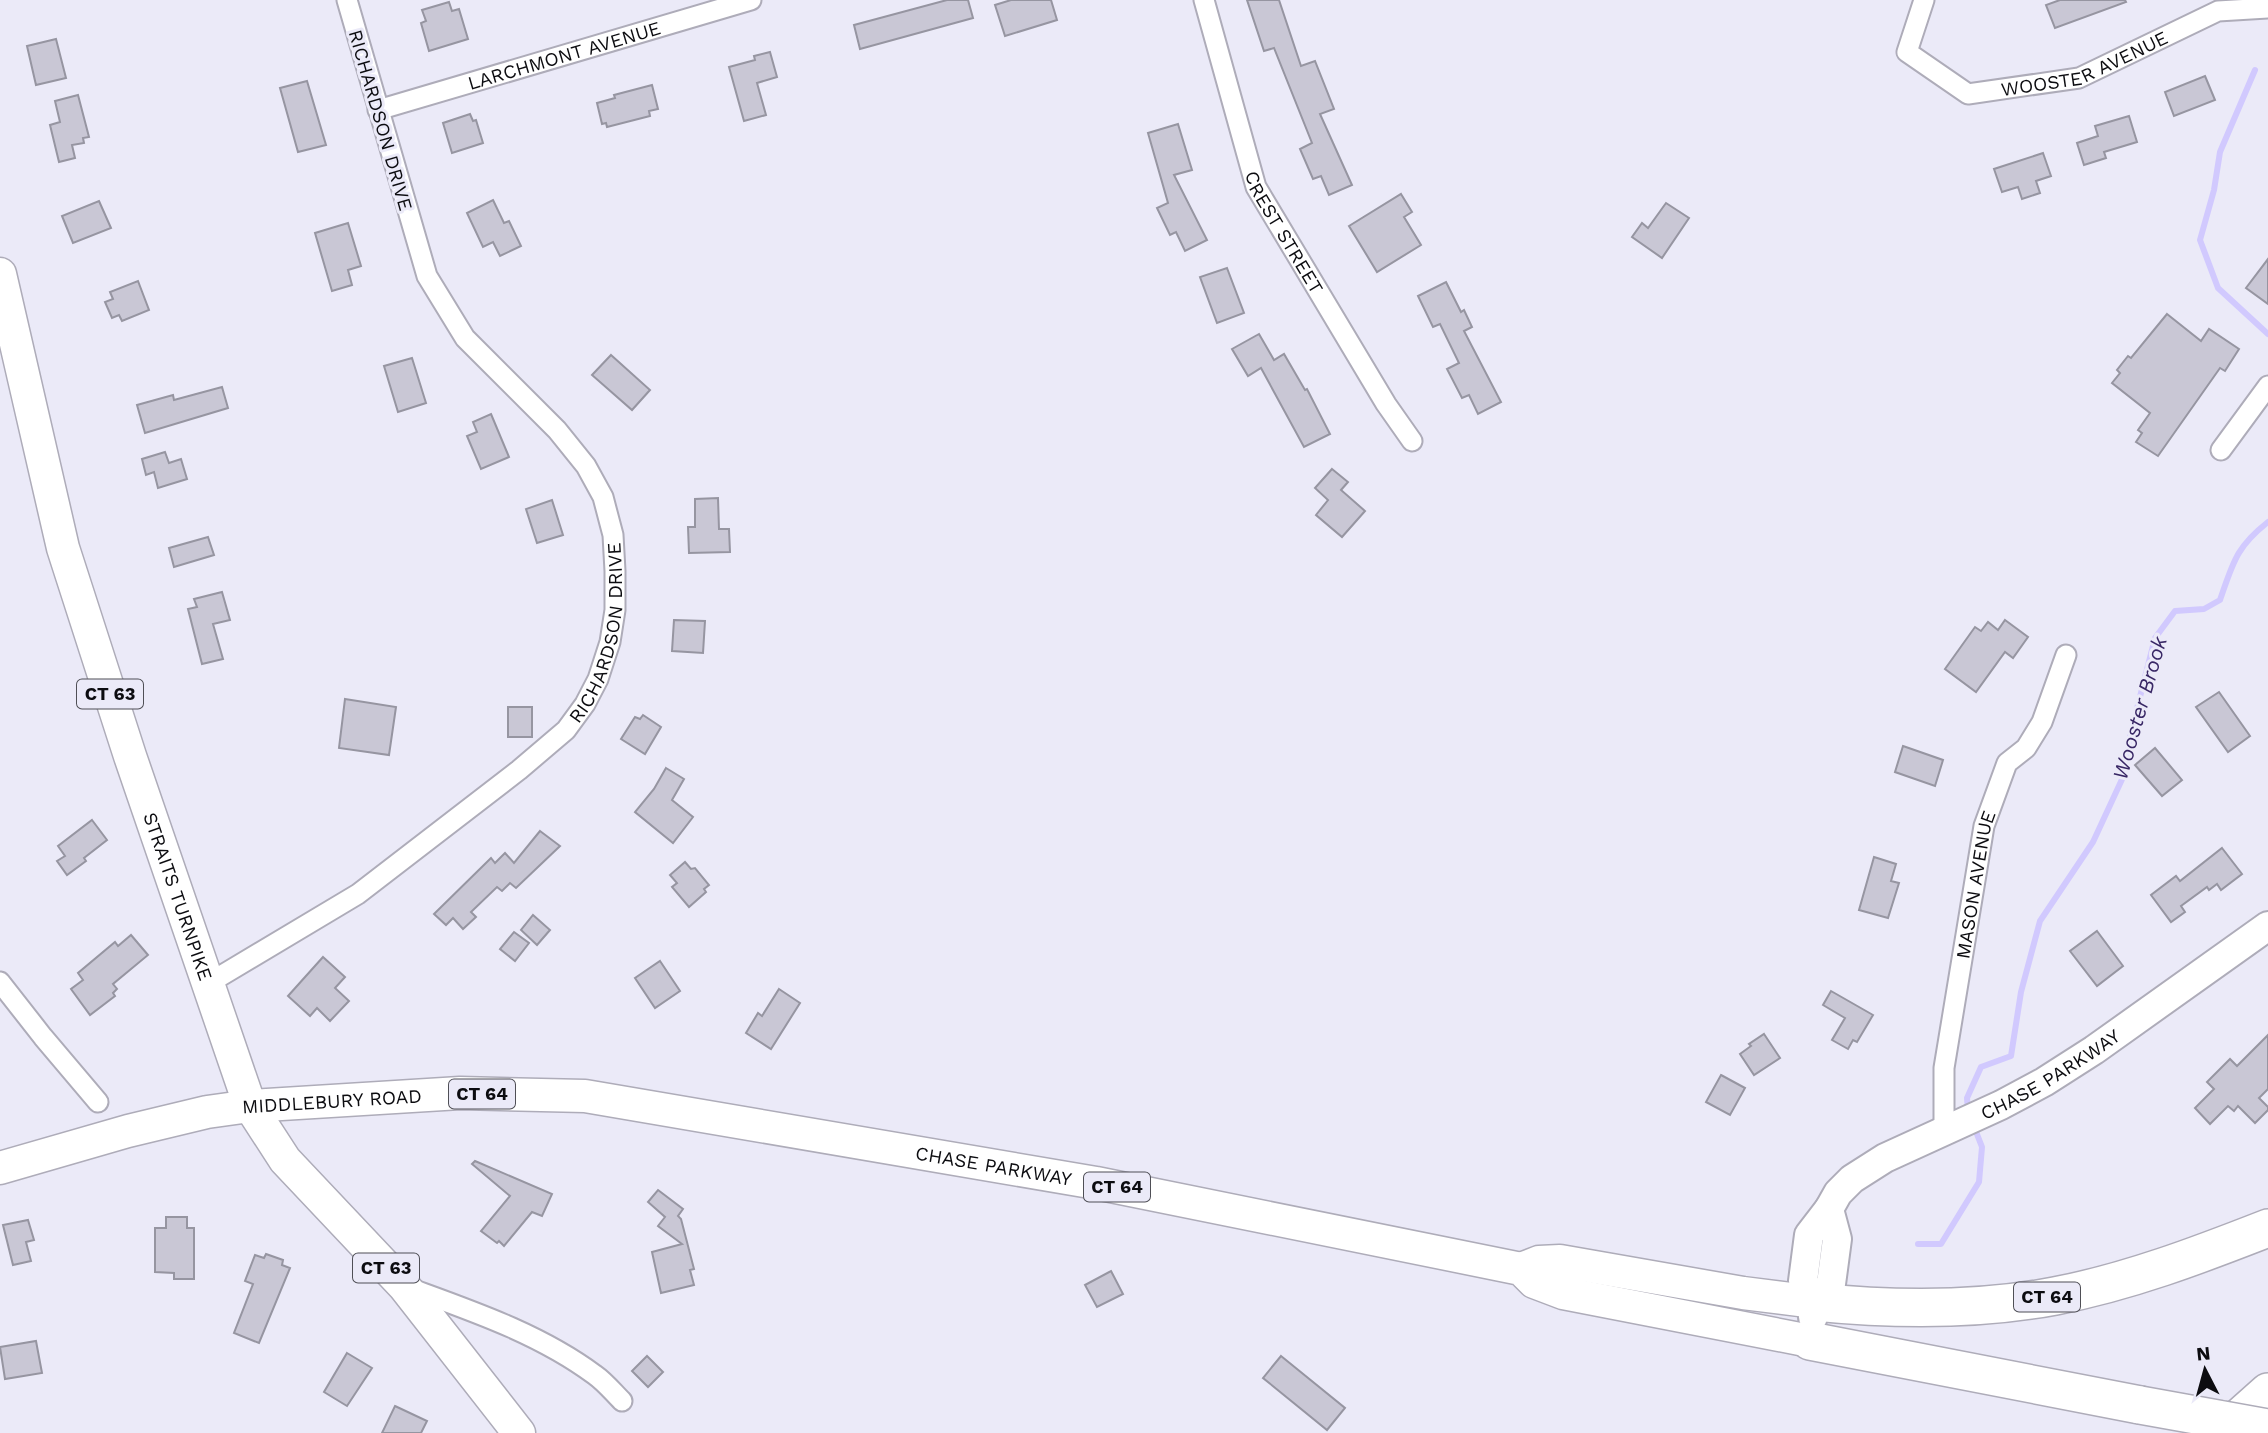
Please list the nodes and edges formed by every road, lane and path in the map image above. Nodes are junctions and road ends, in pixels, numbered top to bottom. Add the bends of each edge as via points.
1 (347, 0) edge
2 (751, 0) edge
3 (1204, 0) edge
4 (1924, 0) edge
5 (2268, 8) edge
6 (378, 110) junction
7 (0, 274) edge
8 (2268, 386) edge
9 (1412, 441) dead end
10 (2221, 450) dead end
11 (2066, 655) dead end
12 (2268, 926) edge
13 (0, 982) edge
14 (209, 983) junction
15 (98, 1102) dead end
16 (250, 1106) junction
17 (711, 1117) joint
18 (1962, 1123) junction
19 (0, 1168) edge
20 (2268, 1228) edge
21 (1521, 1269) junction
22 (404, 1286) junction
23 (1815, 1302) junction
24 (1810, 1341) junction
25 (2268, 1392) edge
26 (622, 1401) dead end
27 (2268, 1428) edge
28 (515, 1432) edge
29 (2222, 1433) edge

1 - 6 street, RICHARDSON DRIVE
2 - 6 street, LARCHMONT AVENUE
3 - 9 street, CREST STREET via 1256,187
4 - 5 street, WOOSTER AVENUE via 1907,52 1968,94 2079,78 2218,11
6 - 14 street, RICHARDSON DRIVE via 427,276 465,338 557,430 586,466 603,497 613,535 615,571 610,642 585,704 566,730 519,771 358,894
7 - 14 main road, STRAITS TURNPIKE / CT 63 via 64,548
8 - 10 street
11 - 18 street, MASON AVENUE via 2042,722 2026,748 2007,763 1984,826 1944,1068
12 - 18 main road, CHASE PARKWAY via 2067,1068
13 - 15 street
14 - 16 main road, STRAITS TURNPIKE / CT 63
16 - 17 main road, MIDDLEBURY ROAD / CT 64 via 460,1093 571,1095
16 - 19 main road, MIDDLEBURY ROAD / CT 64 via 128,1130
16 - 22 main road, STRAITS TURNPIKE / CT 63 via 285,1160
17 - 21 main road, CHASE PARKWAY / CT 64 via 1096,1183
18 - 23 main road, CHASE PARKWAY via 1885,1158 1838,1193 1809,1236 1803,1281
20 - 23 highway, CT 64 via 2135,1276 2034,1299 1924,1308
21 - 23 main road, CHASE PARKWAY / CT 64 via 1560,1261
21 - 24 main road, CHASE PARKWAY / CT 64 via 1534,1282 1563,1293
22 - 26 street via 482,1315 551,1348 596,1375
22 - 28 main road, STRAITS TURNPIKE / CT 63
23 - 24 main road, CHASE PARKWAY
24 - 27 highway, CT 64, bridge
25 - 29 highway

